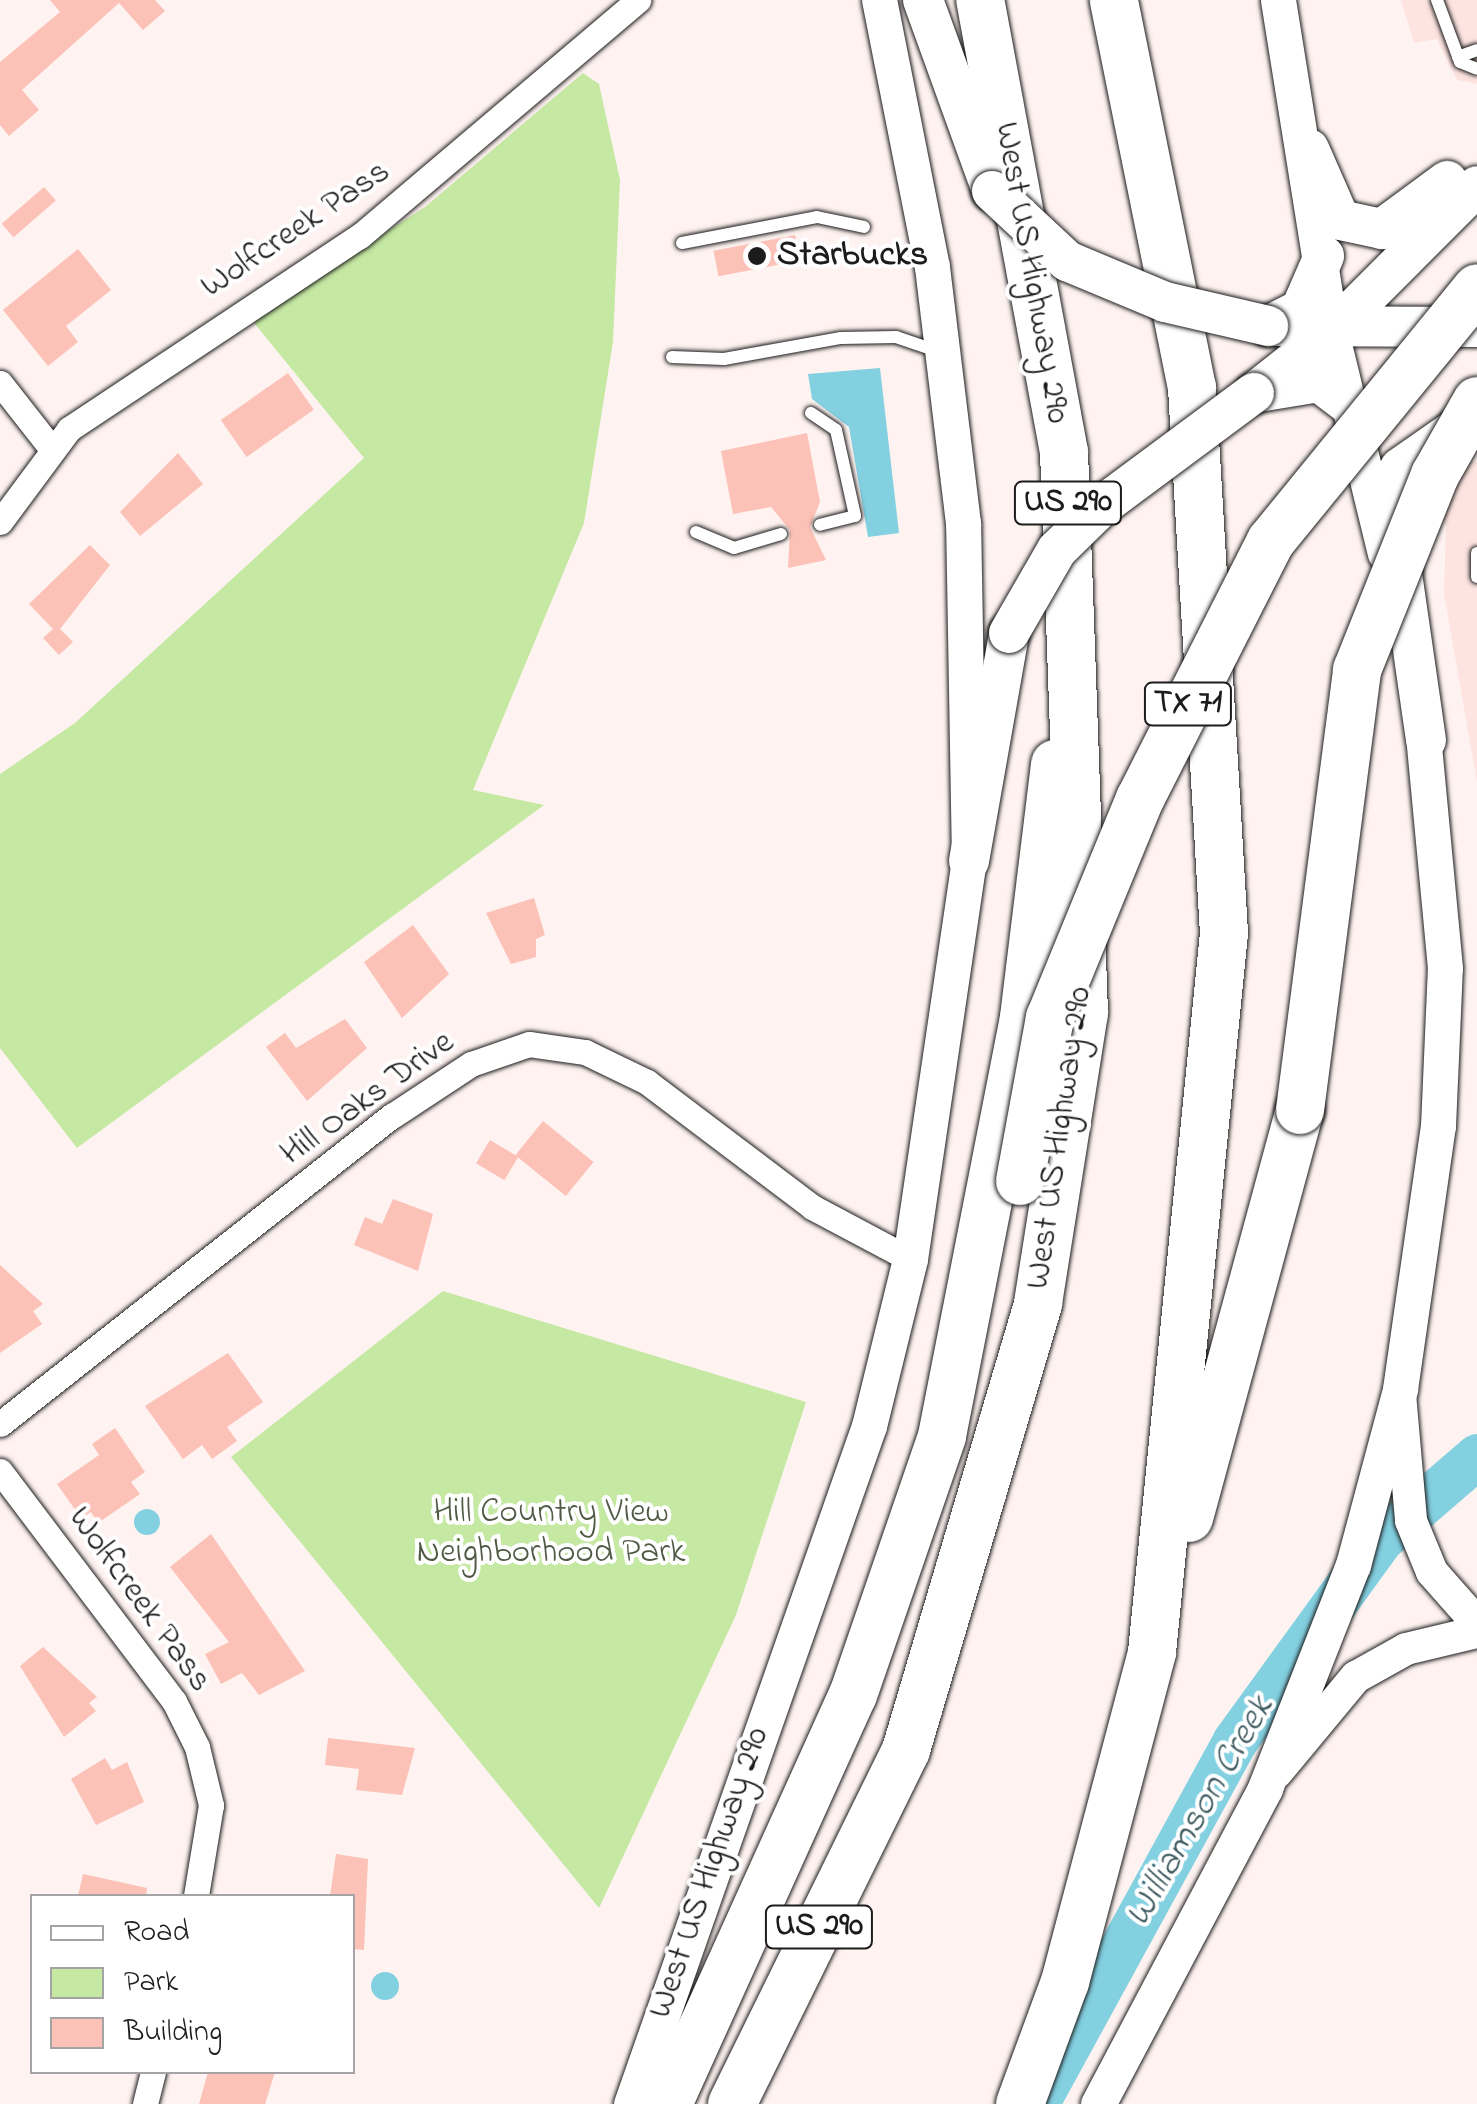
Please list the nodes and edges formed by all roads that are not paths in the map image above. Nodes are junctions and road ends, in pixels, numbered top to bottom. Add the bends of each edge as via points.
1 (638, 0) edge
2 (879, 0) edge
3 (923, 0) edge
4 (980, 0) edge
5 (1114, 0) edge
6 (1123, 0) edge
7 (1278, 0) edge
8 (1437, 0) edge
9 (1477, 50) edge
10 (1458, 57) junction
11 (1477, 68) edge
12 (1309, 149) junction
13 (1142, 153) junction
14 (1477, 165) edge
15 (1477, 186) edge
16 (864, 227) dead end
17 (682, 243) dead end
18 (1324, 256) junction
19 (1477, 288) edge
20 (1268, 326) junction
21 (1477, 327) edge
22 (1331, 332) junction
23 (942, 352) junction
24 (672, 357) dead end
25 (0, 383) edge
26 (1254, 393) junction
27 (1477, 401) edge
28 (1350, 405) junction
29 (811, 413) dead end
30 (1477, 414) edge
31 (51, 448) junction
32 (0, 522) edge
33 (820, 525) dead end
34 (696, 532) dead end
35 (781, 534) dead end
36 (1477, 553) edge
37 (1477, 577) edge
38 (1076, 597) junction
39 (1426, 740) junction
40 (969, 861) junction
41 (910, 1259) junction
42 (1400, 1388) junction
43 (0, 1424) edge
44 (0, 1471) edge
45 (964, 1539) junction
46 (1477, 1623) edge
47 (1477, 1632) edge
48 (1152, 1652) junction
49 (1265, 1788) junction
50 (196, 1894) edge
51 (152, 2074) edge
52 (145, 2104) edge
53 (631, 2104) edge
54 (668, 2104) edge
55 (732, 2104) edge
56 (1020, 2104) edge
57 (1098, 2104) edge

1 - 31 street, Wolfcreek Pass via 404,203
2 - 23 main road, West US Highway 290
3 - 20 main road, bridge via 992,191 1067,261 1165,302
4 - 38 highway, West US Highway 290 / US 290 via 1064,452
5 - 13 highway
6 - 13 highway
7 - 12 main road
8 - 10 lane
9 - 10 lane
10 - 11 lane
12 - 14 main road via 1340,220 1382,229
12 - 18 main road
13 - 48 highway via 1192,388 1224,933
15 - 22 main road
16 - 17 lane via 817,218
18 - 20 main road via 1301,309
18 - 22 main road
19 - 45 highway, TX 71, bridge via 1271,541 1140,798 1050,1018
20 - 22 main road
21 - 22 main road
22 - 26 main road
22 - 28 main road
23 - 24 lane via 896,337 841,338 724,360
23 - 40 main road, West US Highway 290 via 963,523
25 - 31 street
26 - 28 main road via 1319,382
26 - 40 main road, bridge via 1103,504 1058,550 1009,633
27 - 48 highway, bridge via 1435,475 1357,670 1300,1110
28 - 39 main road
29 - 33 lane via 836,430 855,516
30 - 39 main road via 1400,468 1394,518
31 - 32 street, Wolfcreek Pass
34 - 35 lane via 734,548
36 - 37 lane
38 - 45 highway, West US Highway 290 / US 290 via 1084,1014 1038,1303
38 - 54 highway via 1024,1018 942,1436 853,1695
39 - 42 main road via 1445,968 1438,1126
40 - 41 main road, West US Highway 290
41 - 43 street, Hill Oaks Drive via 812,1208 646,1082 586,1052 530,1044 471,1064 392,1116
41 - 53 main road, West US Highway 290 via 869,1426
42 - 46 street via 1411,1521 1432,1572
42 - 49 main road via 1353,1564
44 - 50 street, Wolfcreek Pass via 174,1701 197,1747 211,1805
45 - 55 highway, West US Highway 290 / US 290 via 906,1750
47 - 49 street via 1406,1650 1356,1677
48 - 56 highway via 1065,1982
49 - 57 main road
51 - 52 street

